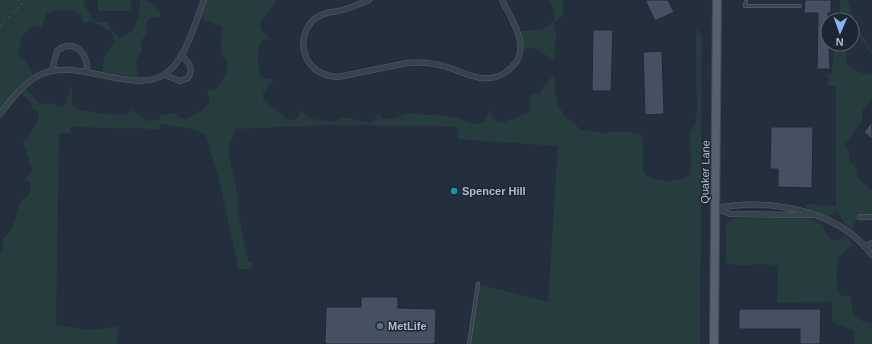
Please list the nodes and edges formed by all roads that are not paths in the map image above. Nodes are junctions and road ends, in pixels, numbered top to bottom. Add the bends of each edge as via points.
1 (204, 0) edge
2 (369, 0) edge
3 (502, 0) edge
4 (717, 0) edge
5 (746, 0) edge
6 (800, 6) dead end
7 (181, 55) junction
8 (52, 70) junction
9 (88, 72) junction
10 (165, 75) junction
11 (0, 114) edge
12 (715, 208) junction
13 (812, 215) junction
14 (860, 217) dead end
15 (872, 217) edge
16 (872, 243) edge
17 (864, 246) junction
18 (872, 256) edge
19 (478, 284) dead end
20 (469, 344) edge
21 (714, 344) edge

1 - 7 street
2 - 3 street via 345,10 321,15 309,25 303,40 303,50 307,60 318,72 338,77 419,62 442,66 479,79 496,78 514,65 520,52 519,35
4 - 12 main road, Quaker Lane
5 - 6 lane via 746,6
7 - 10 street
7 - 10 street via 190,64 188,78 180,81
8 - 9 street
8 - 9 street via 57,51 69,46 83,52
8 - 11 street via 29,82
9 - 10 street via 140,80
12 - 13 street via 730,214
12 - 13 street via 730,205 782,207
12 - 21 main road, Quaker Lane
13 - 17 street via 844,229
14 - 15 street
16 - 17 street
17 - 18 street
19 - 20 lane

